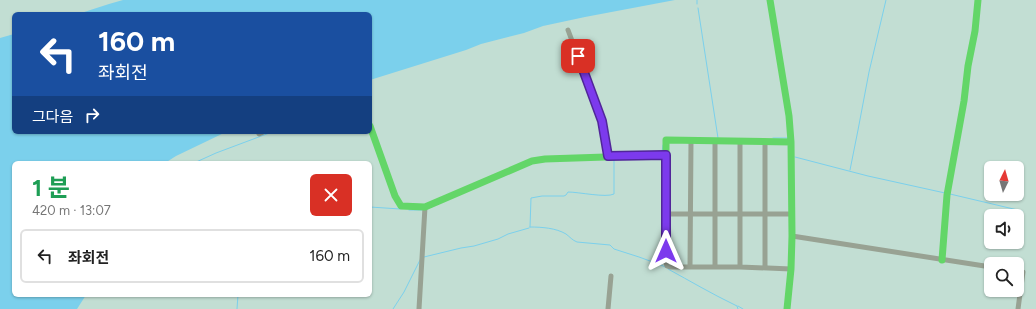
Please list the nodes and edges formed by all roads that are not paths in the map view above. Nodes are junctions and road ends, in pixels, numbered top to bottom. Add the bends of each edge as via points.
1 (770, 0) edge
2 (978, 0) edge
3 (568, 30) dead end
4 (372, 132) edge
5 (691, 141) junction
6 (715, 141) junction
7 (765, 141) junction
8 (740, 142) junction
9 (791, 142) junction
10 (666, 155) junction
11 (608, 156) junction
12 (425, 207) junction
13 (716, 213) junction
14 (665, 214) junction
15 (691, 214) junction
16 (740, 214) junction
17 (765, 214) junction
18 (791, 214) junction
19 (792, 236) junction
20 (942, 260) junction
21 (984, 266) edge
22 (690, 267) junction
23 (715, 267) junction
24 (740, 267) junction
25 (765, 268) junction
26 (791, 269) junction
27 (611, 276) dead end
28 (1020, 297) edge
29 (419, 309) edge
30 (608, 309) edge
31 (787, 309) edge
32 (1018, 309) edge

1 - 9 street
2 - 20 street via 964,102 947,196
3 - 11 street via 602,121
4 - 12 street via 395,196 402,206
5 - 6 street
5 - 10 street via 666,140
5 - 15 street
6 - 8 street
6 - 13 street
7 - 8 street
7 - 9 street
7 - 17 street
8 - 16 street
9 - 18 street
10 - 11 street
10 - 14 street
11 - 12 street via 532,161
12 - 29 street
13 - 15 street
13 - 16 street
13 - 23 street
14 - 15 street
14 - 22 street via 667,266
15 - 22 street
16 - 17 street
16 - 24 street
17 - 18 street
17 - 25 street
18 - 19 street
19 - 20 street
19 - 26 street
20 - 21 street
22 - 23 street
23 - 24 street
24 - 25 street
25 - 26 street
26 - 31 street
27 - 30 street
28 - 32 street

